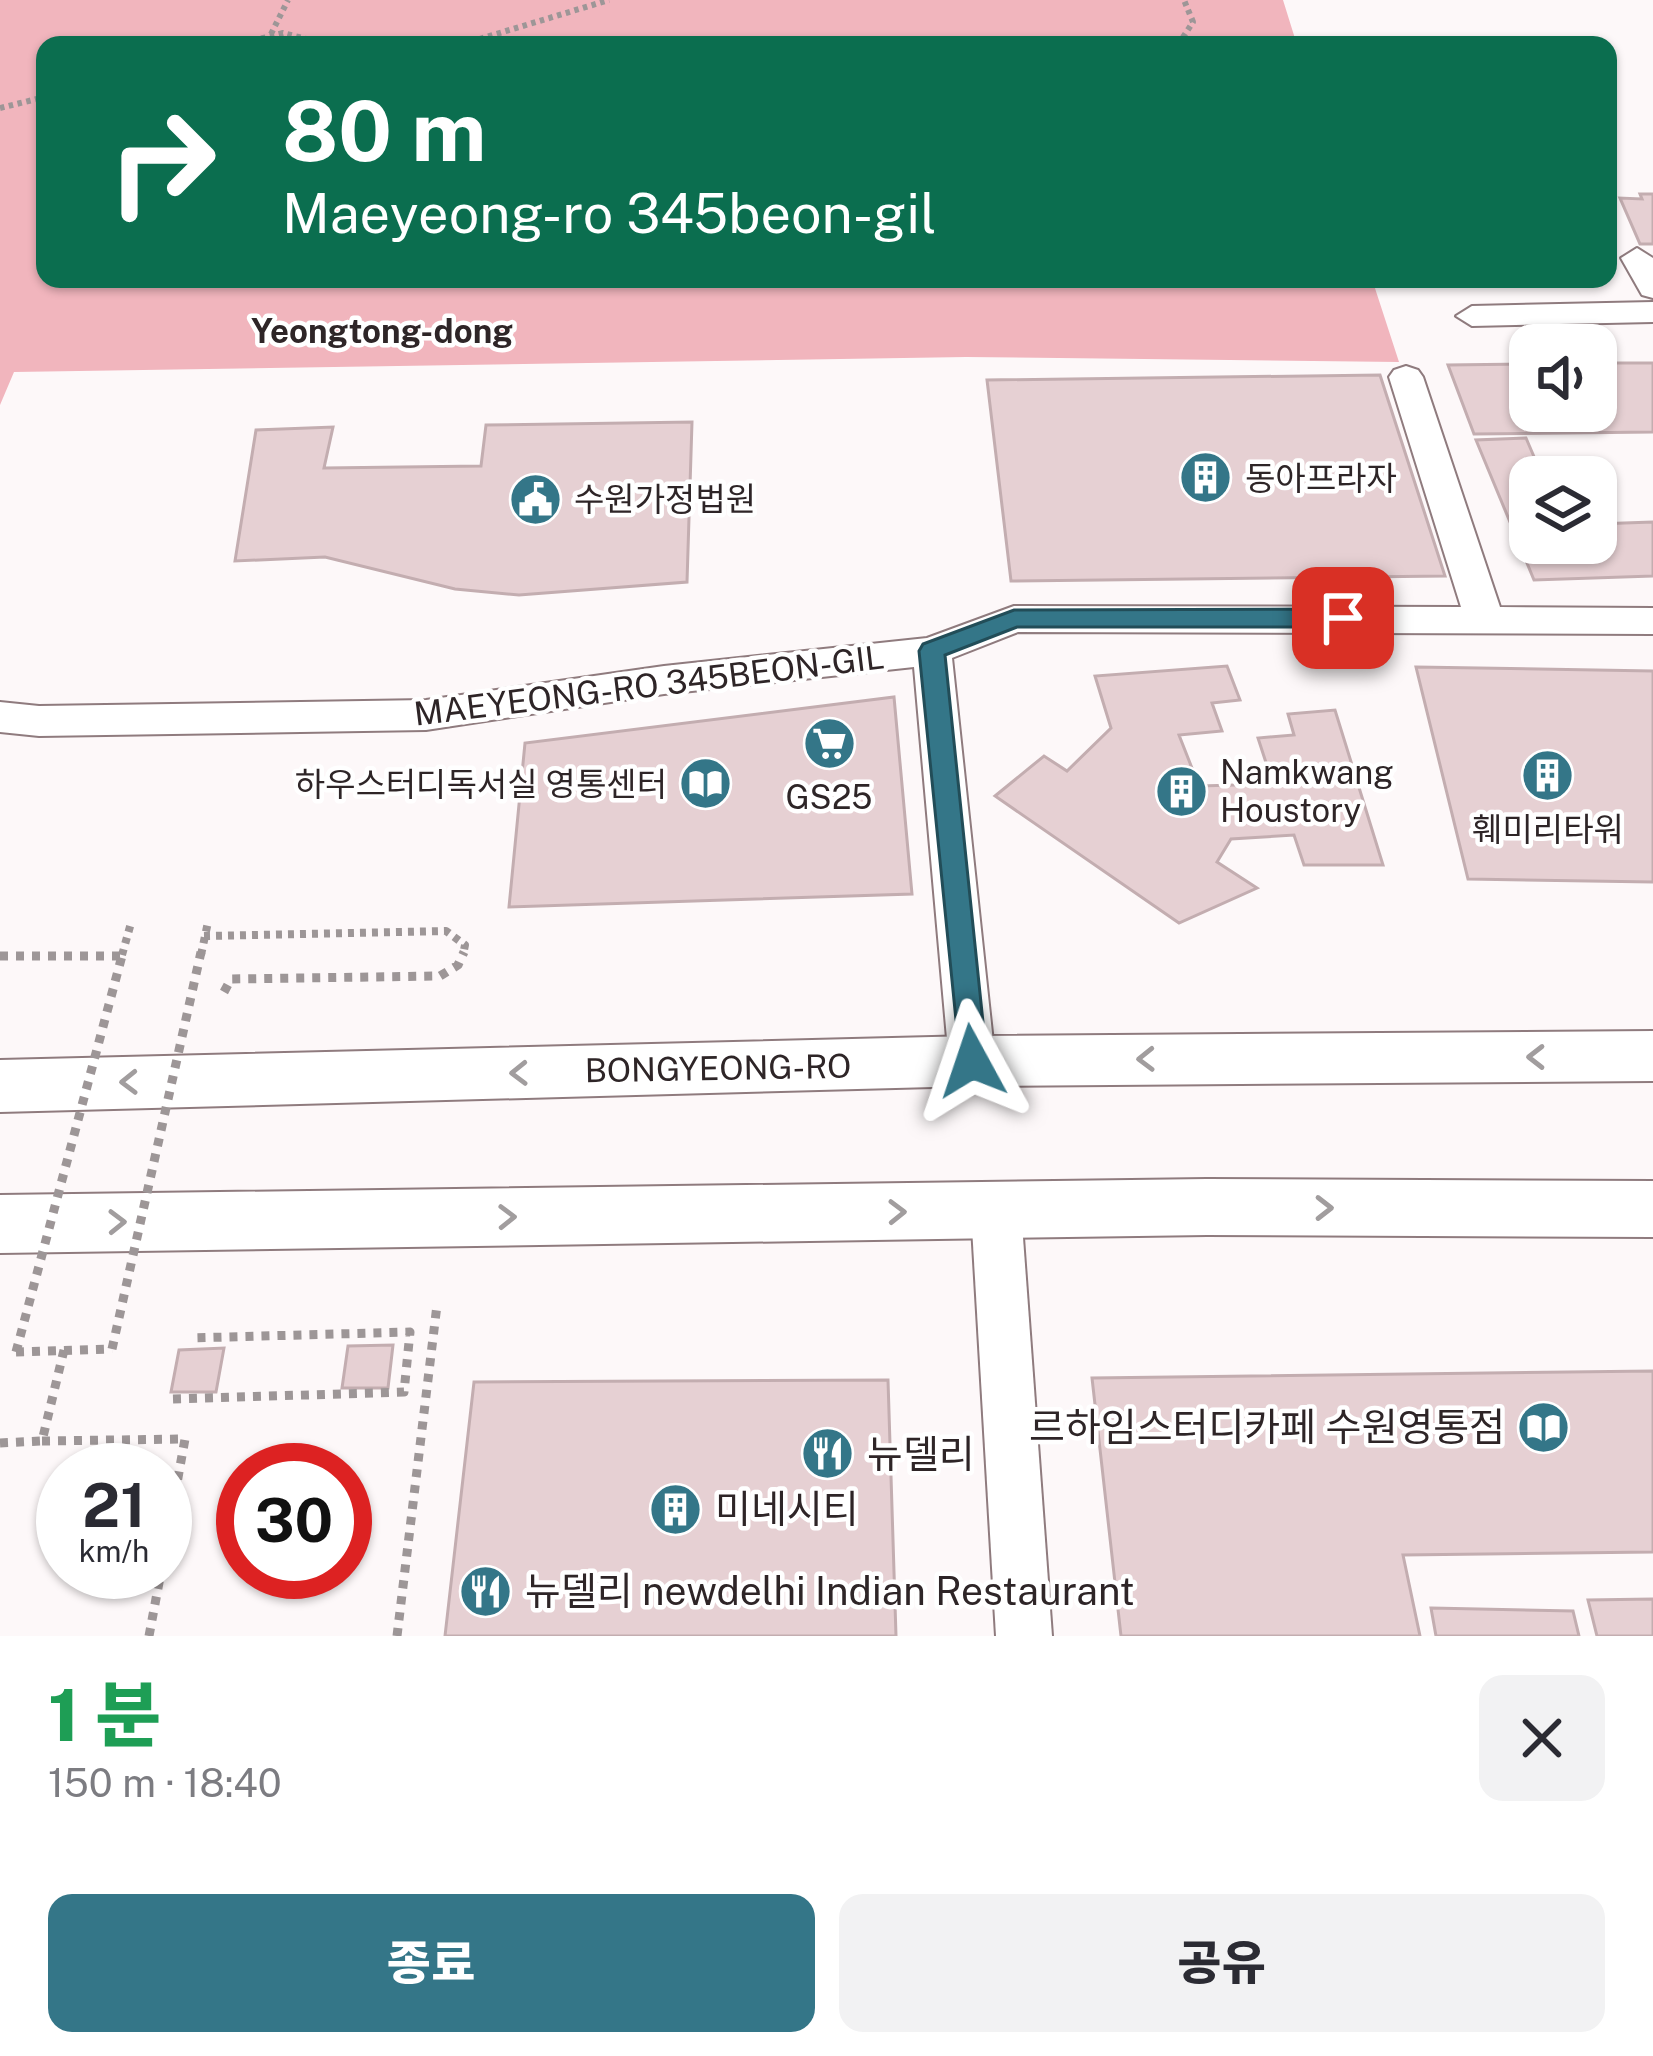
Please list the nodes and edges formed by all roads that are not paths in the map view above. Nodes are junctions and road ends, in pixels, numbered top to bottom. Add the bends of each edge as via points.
1 (1637, 258) dead end
2 (1653, 289) edge
3 (1653, 312) edge
4 (1472, 316) dead end
5 (1406, 377) dead end
6 (1484, 618) junction
7 (1653, 621) edge
8 (932, 651) junction
9 (0, 717) edge
10 (1653, 1056) edge
11 (972, 1061) junction
12 (0, 1086) edge
13 (1653, 1209) edge
14 (996, 1210) junction
15 (0, 1224) edge
16 (1024, 1636) edge

1 - 2 street
3 - 4 street
5 - 6 street
6 - 7 street, MAEYEONG-RO 345BEON-GIL
6 - 8 street, MAEYEONG-RO 345BEON-GIL via 1014,619
8 - 9 street, MAEYEONG-RO 345BEON-GIL via 426,715
8 - 11 street
10 -> 11 main road, BONGYEONG-RO
11 -> 12 main road, BONGYEONG-RO
14 -> 13 main road
15 -> 14 main road
14 - 16 street

